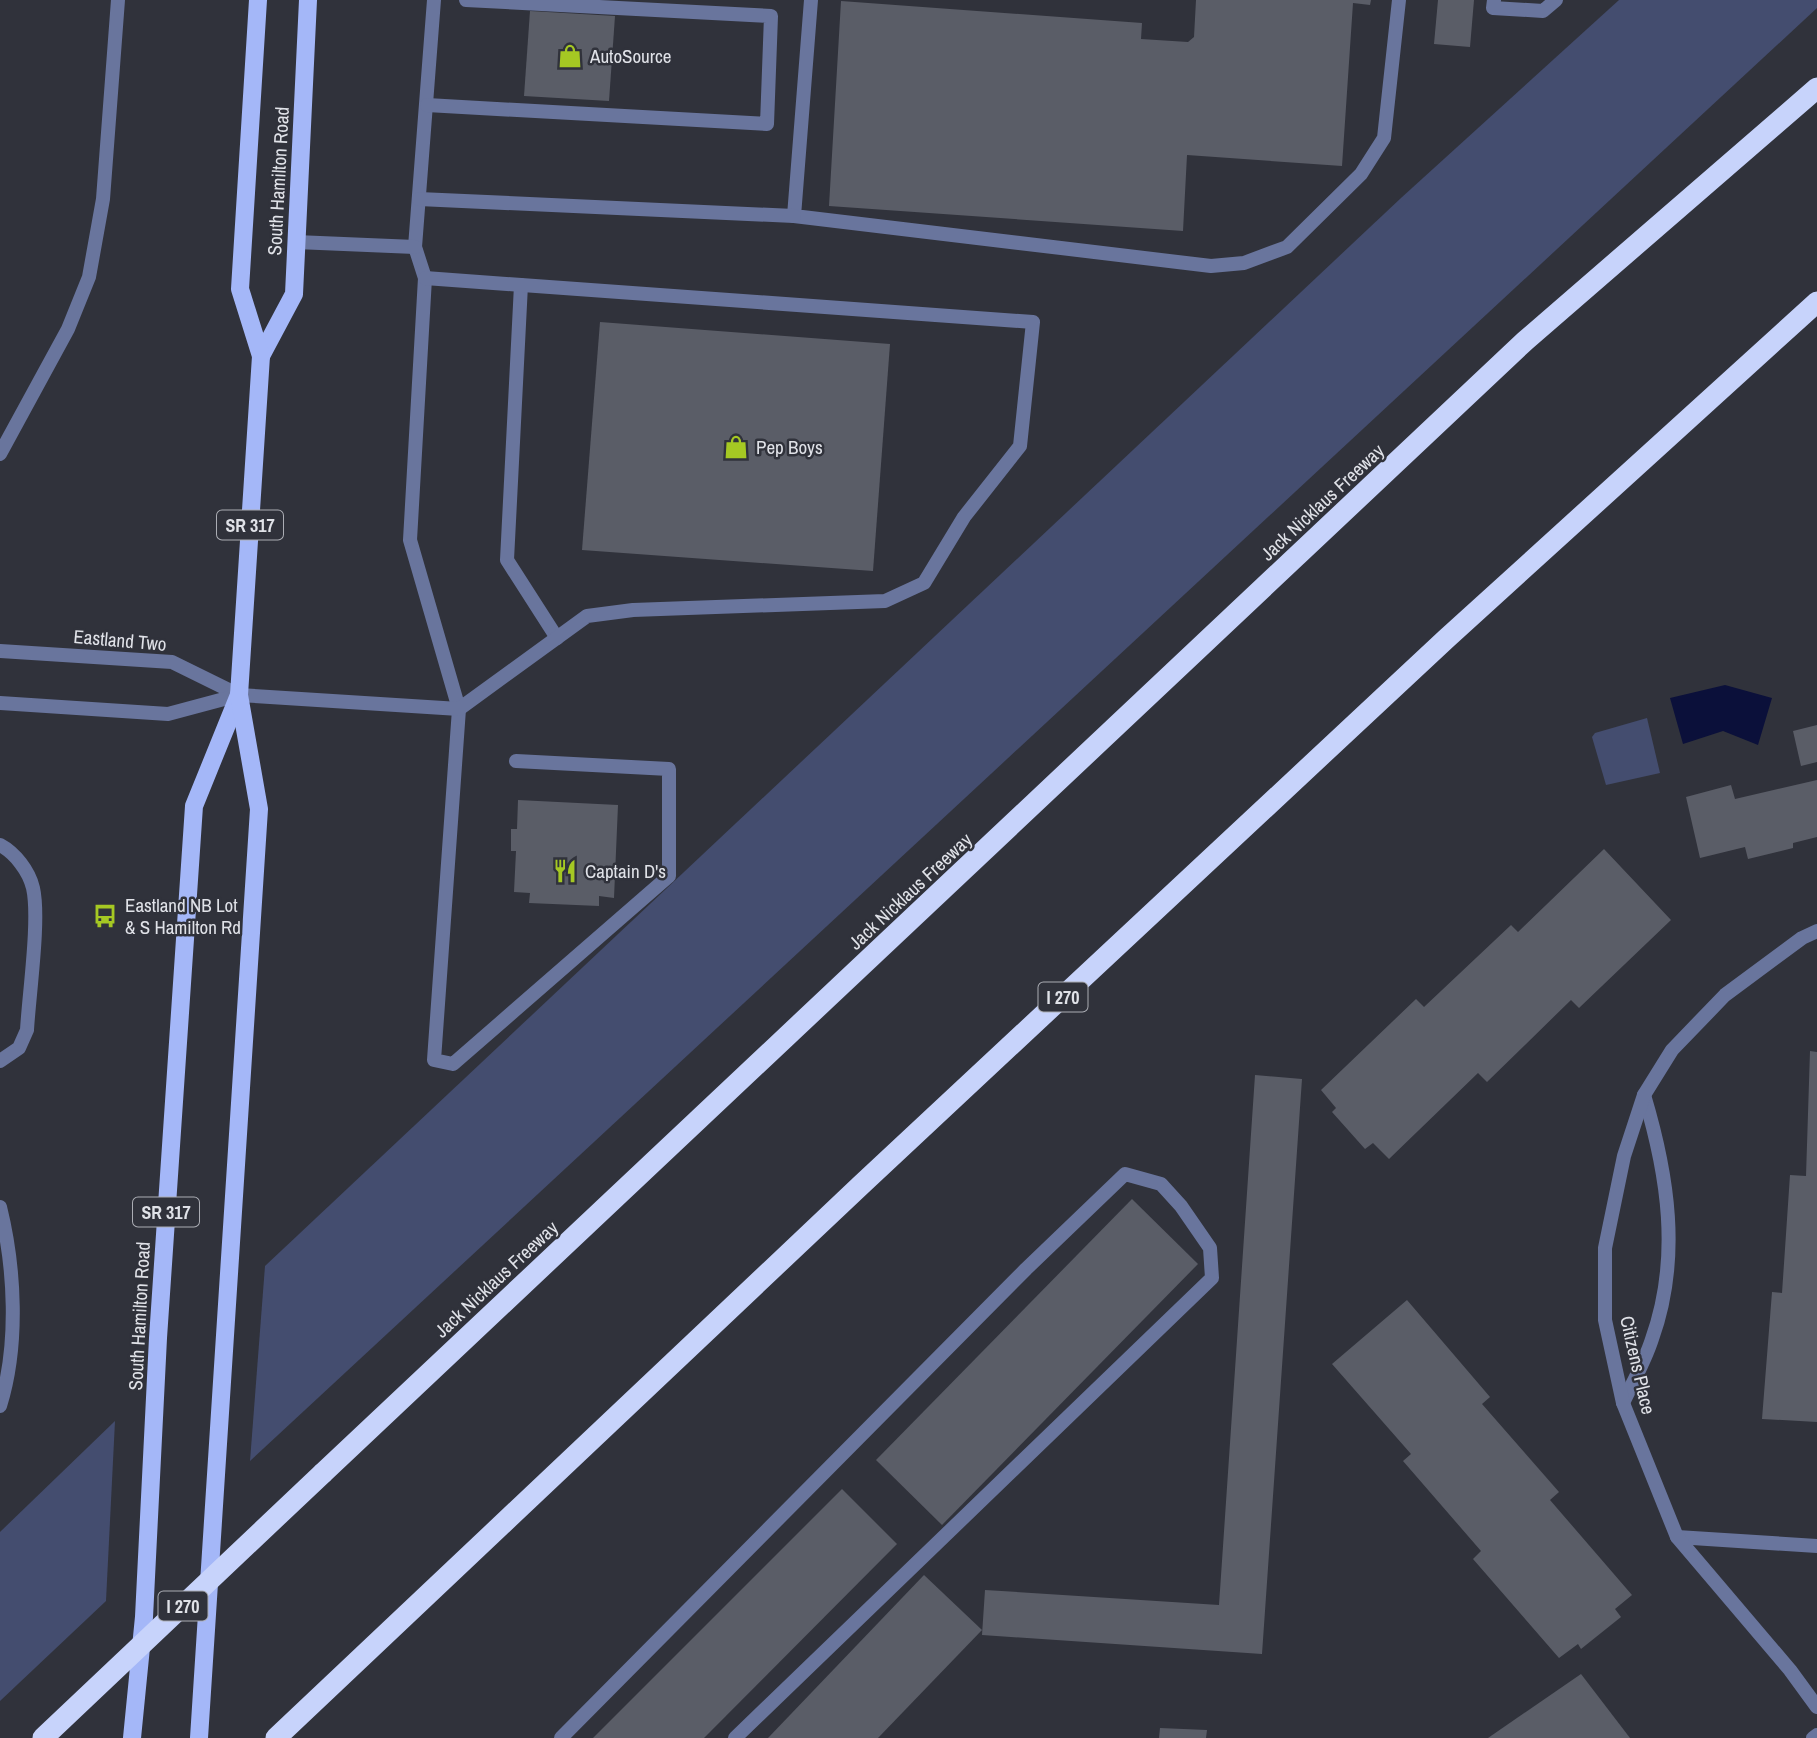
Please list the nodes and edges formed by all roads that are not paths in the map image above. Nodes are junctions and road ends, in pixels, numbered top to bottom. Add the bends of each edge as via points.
1 (118, 0) edge
2 (258, 0) edge
3 (308, 0) edge
4 (434, 0) edge
5 (466, 0) edge
6 (811, 0) edge
7 (1399, 0) edge
8 (1494, 0) edge
9 (1556, 0) edge
10 (1817, 88) edge
11 (427, 105) junction
12 (419, 199) junction
13 (794, 216) junction
14 (296, 242) junction
15 (415, 247) junction
16 (425, 278) junction
17 (521, 285) junction
18 (1817, 302) edge
19 (261, 356) junction
20 (0, 454) edge
21 (557, 638) junction
22 (0, 650) edge
23 (240, 695) junction
24 (0, 703) edge
25 (459, 709) junction
26 (516, 761) dead end
27 (0, 845) edge
28 (1817, 931) edge
29 (0, 1061) edge
30 (1644, 1095) junction
31 (0, 1207) edge
32 (1623, 1403) junction
33 (0, 1406) edge
34 (1677, 1537) junction
35 (1817, 1546) edge
36 (1817, 1707) edge
37 (43, 1738) edge
38 (132, 1738) edge
39 (199, 1738) edge
40 (276, 1738) edge
41 (562, 1738) edge
42 (735, 1738) edge

1 - 20 street via 103,199 89,278 72,321
2 - 19 main road, South Hamilton Road / SR 317 via 240,289
3 - 14 main road, South Hamilton Road / SR 317
4 - 11 street
5 - 11 street via 771,16 767,124
6 - 13 street
7 - 13 street via 1384,138 1361,174 1287,247 1244,263 1210,266
8 - 9 street via 1493,8 1543,11
10 - 37 highway, Jack Nicklaus Freeway / I 270, bridge via 1525,341
11 - 12 street
12 - 13 street
12 - 15 street
14 - 15 street
14 - 19 main road, South Hamilton Road / SR 317 via 294,294
15 - 16 street
16 - 17 street
16 - 25 street via 410,540
17 - 21 street via 507,560
17 - 21 street via 1033,322 1020,446 964,517 924,583 886,601 633,610 587,616
18 - 40 highway, I 270 via 1446,639
19 - 23 main road, South Hamilton Road / SR 317
21 - 25 street
22 - 23 street, Eastland Two via 172,662
23 - 24 street via 168,714
23 - 25 street
23 - 38 main road, South Hamilton Road / SR 317 via 194,806 144,1617
23 - 39 main road, South Hamilton Road / SR 317 via 259,809
25 - 26 street via 434,1060 453,1064 669,876 669,769
27 - 29 street via 26,873 35,901 27,1030 19,1048
28 - 30 street, Citizens Place via 1725,995 1672,1050
30 - 32 street, Citizens Place via 1624,1156 1605,1248 1605,1320
30 - 32 street via 1662,1154 1670,1224 1667,1278 1653,1339
31 - 33 street via 10,1290 8,1355
32 - 34 street, Citizens Place
34 - 35 street
34 - 36 street, Citizens Place
41 - 42 street via 1125,1174 1161,1184 1210,1248 1212,1278

